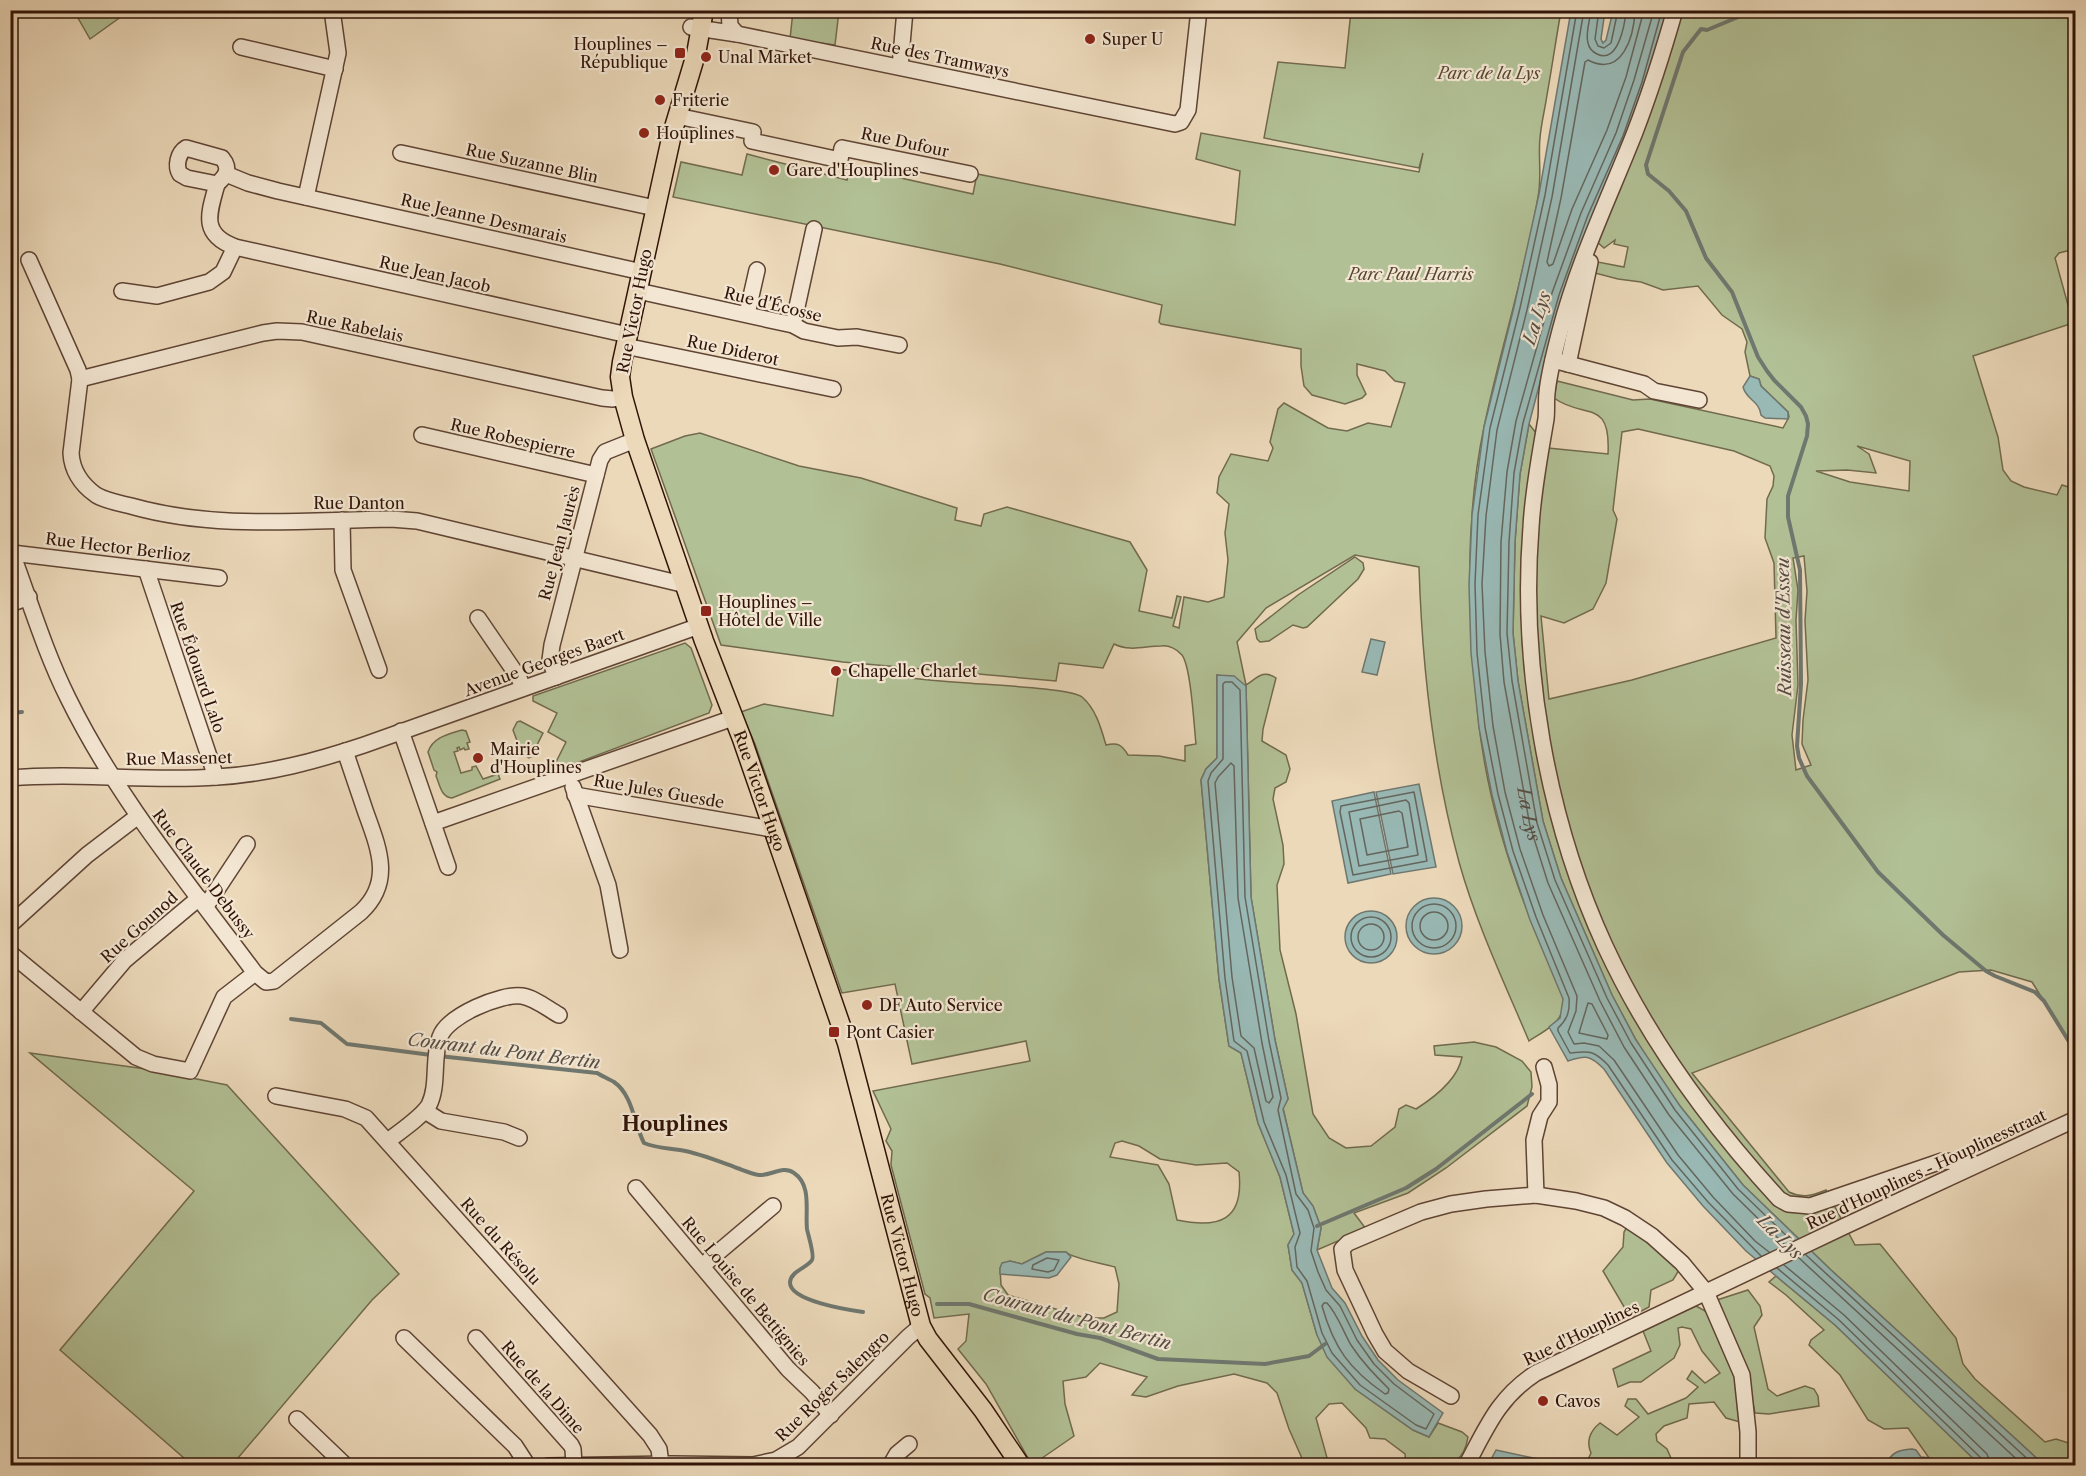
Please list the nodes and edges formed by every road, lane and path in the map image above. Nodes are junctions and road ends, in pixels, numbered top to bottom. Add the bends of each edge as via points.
1 (332, 10) edge
2 (729, 10) edge
3 (905, 10) edge
4 (1199, 10) edge
5 (1675, 10) edge
6 (698, 19) edge
7 (737, 34) junction
8 (241, 47) dead end
9 (900, 68) junction
10 (335, 69) junction
11 (677, 116) junction
12 (401, 153) dead end
13 (970, 174) dead end
14 (312, 198) junction
15 (655, 208) junction
16 (814, 229) dead end
17 (234, 247) junction
18 (28, 260) dead end
19 (757, 270) dead end
20 (642, 272) junction
21 (122, 291) dead end
22 (638, 291) junction
23 (747, 315) junction
24 (793, 325) junction
25 (627, 340) junction
26 (899, 345) dead end
27 (1560, 362) junction
28 (80, 379) junction
29 (833, 389) dead end
30 (623, 397) junction
31 (1699, 400) dead end
32 (422, 435) dead end
33 (635, 440) junction
34 (596, 475) junction
35 (342, 520) junction
36 (11, 551) edge
37 (573, 558) junction
38 (146, 569) junction
39 (219, 578) dead end
40 (686, 585) junction
41 (29, 597) junction
42 (10, 604) edge
43 (477, 618) dead end
44 (699, 626) junction
45 (379, 670) dead end
46 (556, 677) junction
47 (523, 688) junction
48 (733, 718) junction
49 (401, 731) junction
50 (345, 751) junction
51 (568, 776) junction
52 (216, 777) junction
53 (10, 778) edge
54 (112, 778) junction
55 (575, 795) junction
56 (138, 816) junction
57 (433, 823) junction
58 (772, 829) junction
59 (247, 844) dead end
60 (448, 867) dead end
61 (202, 902) junction
62 (10, 925) edge
63 (620, 950) dead end
64 (10, 953) edge
65 (255, 973) junction
66 (81, 1012) junction
67 (559, 1015) dead end
68 (1544, 1067) dead end
69 (276, 1096) dead end
70 (424, 1111) junction
71 (2076, 1119) edge
72 (519, 1138) dead end
73 (388, 1141) junction
74 (1970, 1167) junction
75 (636, 1188) dead end
76 (1536, 1195) junction
77 (773, 1206) dead end
78 (702, 1266) junction
79 (1727, 1283) joint
80 (1706, 1292) junction
81 (921, 1326) junction
82 (404, 1338) dead end
83 (476, 1338) dead end
84 (1451, 1396) dead end
85 (831, 1415) junction
86 (297, 1419) dead end
87 (909, 1444) dead end
88 (789, 1461) edge
89 (668, 1464) edge
90 (574, 1465) edge
91 (346, 1466) edge
92 (528, 1466) edge
93 (548, 1466) edge
94 (890, 1466) edge
95 (1021, 1466) edge
96 (1466, 1466) edge
97 (1748, 1466) edge

1 - 10 street via 339,50
2 - 7 street via 730,26
3 - 9 street
4 - 9 street, Rue des Tramways via 1188,110 1181,122 1172,124
5 - 27 street via 1635,133 1590,241 1592,254
6 - 7 street, Rue des Tramways
6 - 11 main road, Rue Victor Hugo via 686,57
7 - 9 street, Rue des Tramways
8 - 10 street
10 - 14 street
11 - 13 street, Rue Dufour via 753,132 752,141 840,159 842,148
11 - 15 main road, Rue Victor Hugo
12 - 15 street, Rue Suzanne Blin
14 - 17 street, Rue Jeanne Desmarais via 221,179 209,222 217,237
14 - 20 street, Rue Jeanne Desmarais
15 - 20 main road, Rue Victor Hugo
16 - 24 street
17 - 21 street via 223,272 209,282 157,296
17 - 25 street, Rue Jean Jacob
18 - 28 street
19 - 23 street
20 - 22 main road, Rue Victor Hugo
22 - 23 street, Rue d'Écosse
22 - 25 main road, Rue Victor Hugo
23 - 24 street, Rue d'Écosse
24 - 26 street, Rue d'Écosse via 837,338 857,337
25 - 29 street, Rue Diderot
25 - 30 main road, Rue Victor Hugo via 621,370
27 - 31 street via 1644,384 1654,391
27 - 74 street via 1546,399 1530,529 1532,663 1549,778 1561,823 1579,881 1632,999 1710,1118 1779,1199 1788,1204 1810,1206 1942,1161 1961,1162
28 - 30 street, Rue Rabelais via 263,333 286,331 602,398
28 - 35 street, Rue Danton via 71,453 75,472 102,498 163,514 212,521
30 - 33 main road, Rue Victor Hugo
32 - 34 street, Rue Robespierre
33 - 34 street, Rue Jean Jaurès via 605,452
33 - 40 main road, Rue Victor Hugo
34 - 37 street, Rue Jean Jaurès
35 - 37 street, Rue Danton via 417,522
35 - 45 street via 343,570
36 - 38 street, Rue Hector Berlioz
36 - 41 street, Rue Claude Debussy
37 - 40 street, Rue Danton
37 - 46 street, Rue Jean Jaurès via 550,654
38 - 39 street, Rue Hector Berlioz
38 - 52 street, Rue Édouard Lalo
40 - 44 main road, Rue Victor Hugo
41 - 42 street
41 - 54 street, Rue Claude Debussy via 68,698
43 - 47 street
44 - 46 street, Avenue Georges Baert
44 - 48 main road, Rue Victor Hugo
46 - 47 street, Avenue Georges Baert
47 - 49 street, Avenue Georges Baert
48 - 51 street
48 - 58 main road, Rue Victor Hugo
49 - 50 street, Avenue Georges Baert
49 - 57 street
50 - 52 street, Rue Massenet via 284,768
50 - 65 street via 380,852 377,889 361,912 274,981 266,982
51 - 55 street
51 - 57 street
52 - 54 street, Rue Massenet
53 - 54 street, Rue Massenet
54 - 56 street, Rue Claude Debussy
55 - 58 street, Rue Jules Guesde
55 - 63 street via 608,885
56 - 61 street, Rue Claude Debussy
56 - 62 street via 87,855
57 - 60 street
58 - 81 main road, Rue Victor Hugo via 847,1043
59 - 61 street, Rue Gounod
61 - 65 street, Rue Claude Debussy
61 - 66 street, Rue Gounod via 125,960
64 - 66 street
65 - 66 street via 224,997 190,1071 141,1060
67 - 70 street via 522,996 486,1003 446,1027 438,1045 432,1097
68 - 76 street via 1549,1102 1540,1116 1534,1140
69 - 73 street, Rue du Résolu via 353,1112 366,1118
70 - 72 street via 441,1121
70 - 73 street
71 - 74 street, Rue d'Houplines - Houplinesstraat
73 - 89 street, Rue du Résolu via 650,1435
74 - 79 street, Rue d'Houplines - Houplinesstraat
75 - 78 street, Rue Louise de Bettignies
76 - 80 street via 1604,1208 1625,1218 1682,1263
76 - 84 street via 1451,1204 1421,1212 1348,1242 1342,1249 1346,1270 1385,1351 1408,1371
77 - 78 street
78 - 85 street, Rue Louise de Bettignies
79 - 80 street, Rue d'Houplines
80 - 96 street, Rue d'Houplines via 1520,1384 1504,1400
80 - 97 street via 1742,1375
81 - 85 street, Rue Roger Salengro
81 - 95 main road, Rue Victor Hugo
82 - 92 street via 515,1446
83 - 90 street, Rue de la Dime via 570,1444
85 - 88 street, Rue Roger Salengro
86 - 91 street
87 - 94 street
88 - 89 street, Rue Roger Salengro via 753,1465
89 - 90 street, Rue Roger Salengro
90 - 93 street, Rue Roger Salengro

